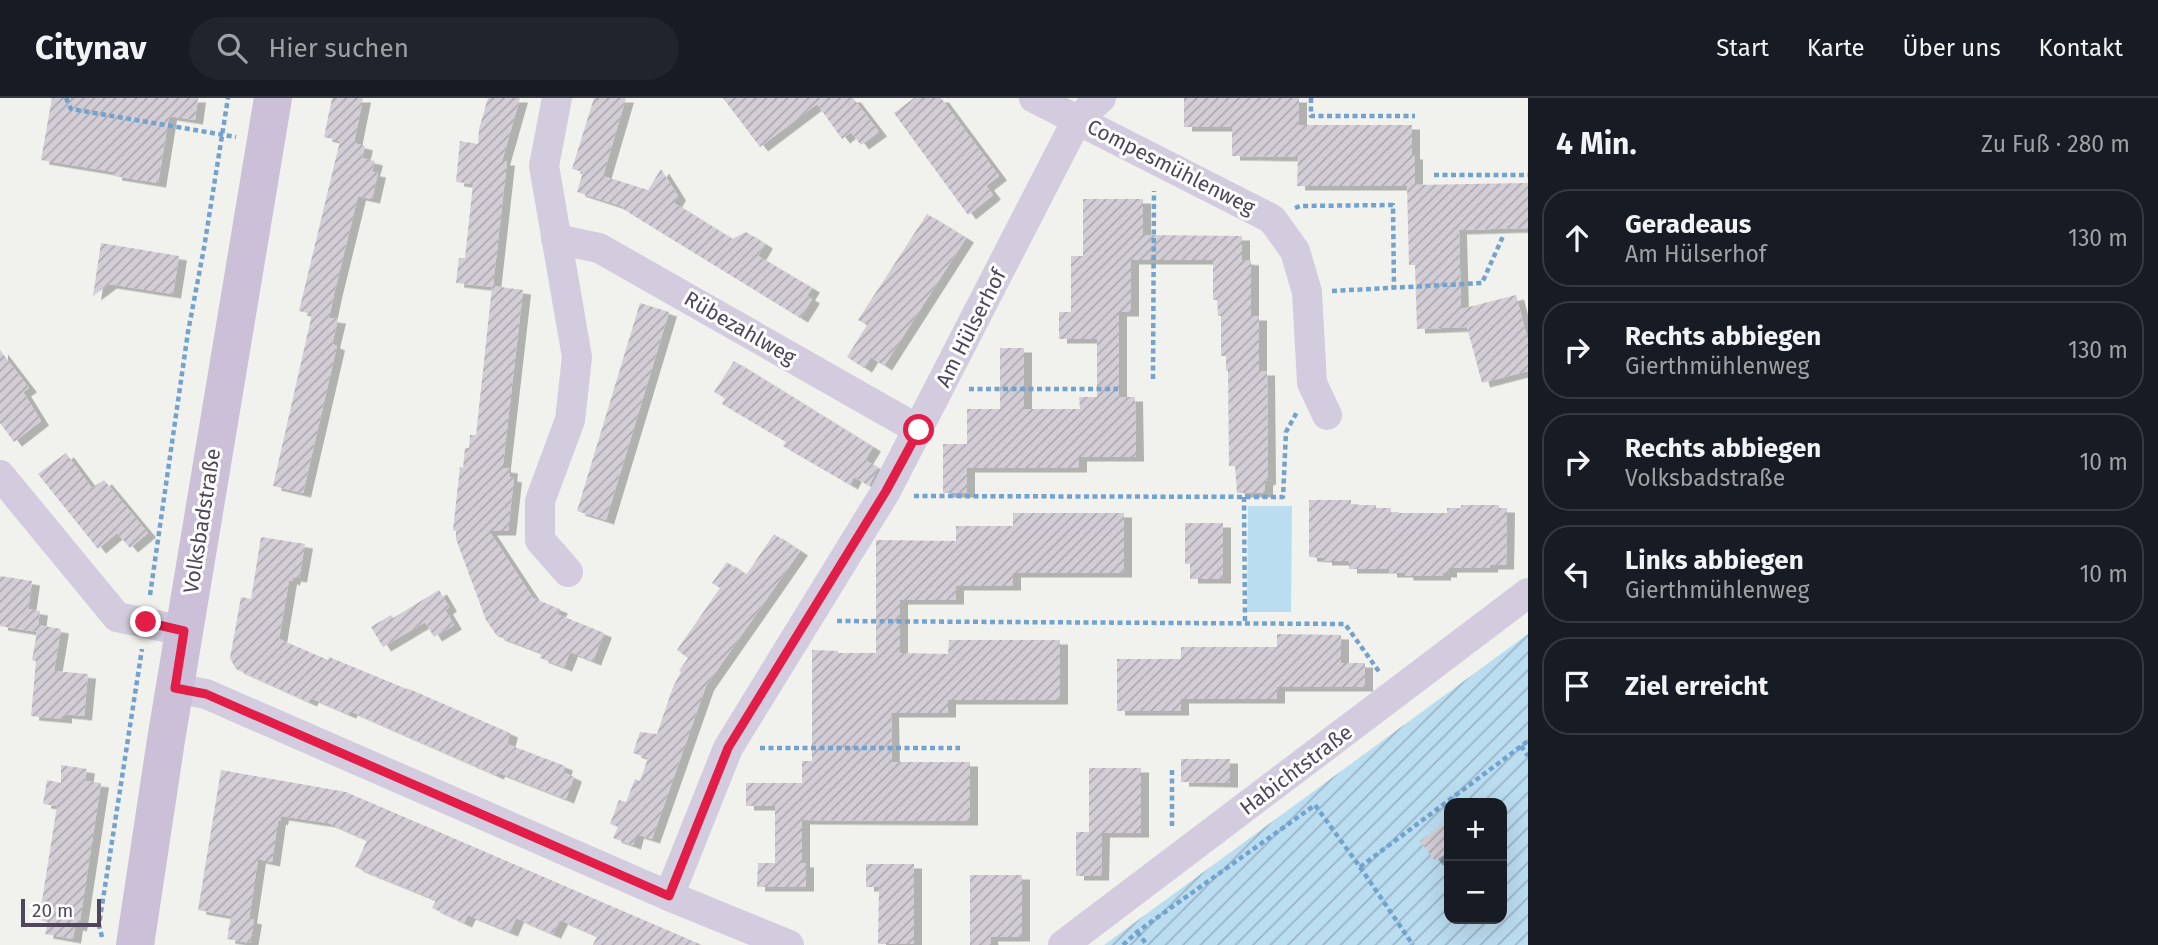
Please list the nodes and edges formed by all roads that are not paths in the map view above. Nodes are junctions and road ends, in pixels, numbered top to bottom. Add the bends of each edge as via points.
1 (273, 98) edge
2 (557, 98) edge
3 (1034, 98) edge
4 (1101, 98) edge
5 (1077, 120) junction
6 (556, 239) junction
7 (1327, 415) dead end
8 (919, 430) junction
9 (0, 475) edge
10 (568, 572) dead end
11 (1528, 593) edge
12 (184, 631) junction
13 (175, 688) junction
14 (669, 896) junction
15 (135, 945) edge
16 (789, 945) edge
17 (1063, 945) edge

1 - 12 main road, Volksbadstraße
2 - 6 street via 544,166
3 - 5 street, Compesmühlenweg
4 - 5 street, Am Hülserhof
5 - 7 street, Compesmühlenweg via 1272,219 1294,251 1307,292 1312,383
5 - 8 street, Am Hülserhof
6 - 8 street, Rübezahlweg via 599,248
6 - 10 street via 577,357 570,420 540,500 540,540
8 - 14 street, Am Hülserhof via 728,748
9 - 12 street via 117,617
11 - 17 street, Habichtstraße
12 - 13 main road, Volksbadstraße
13 - 14 street via 206,694
13 - 15 main road, Volksbadstraße
14 - 16 street

